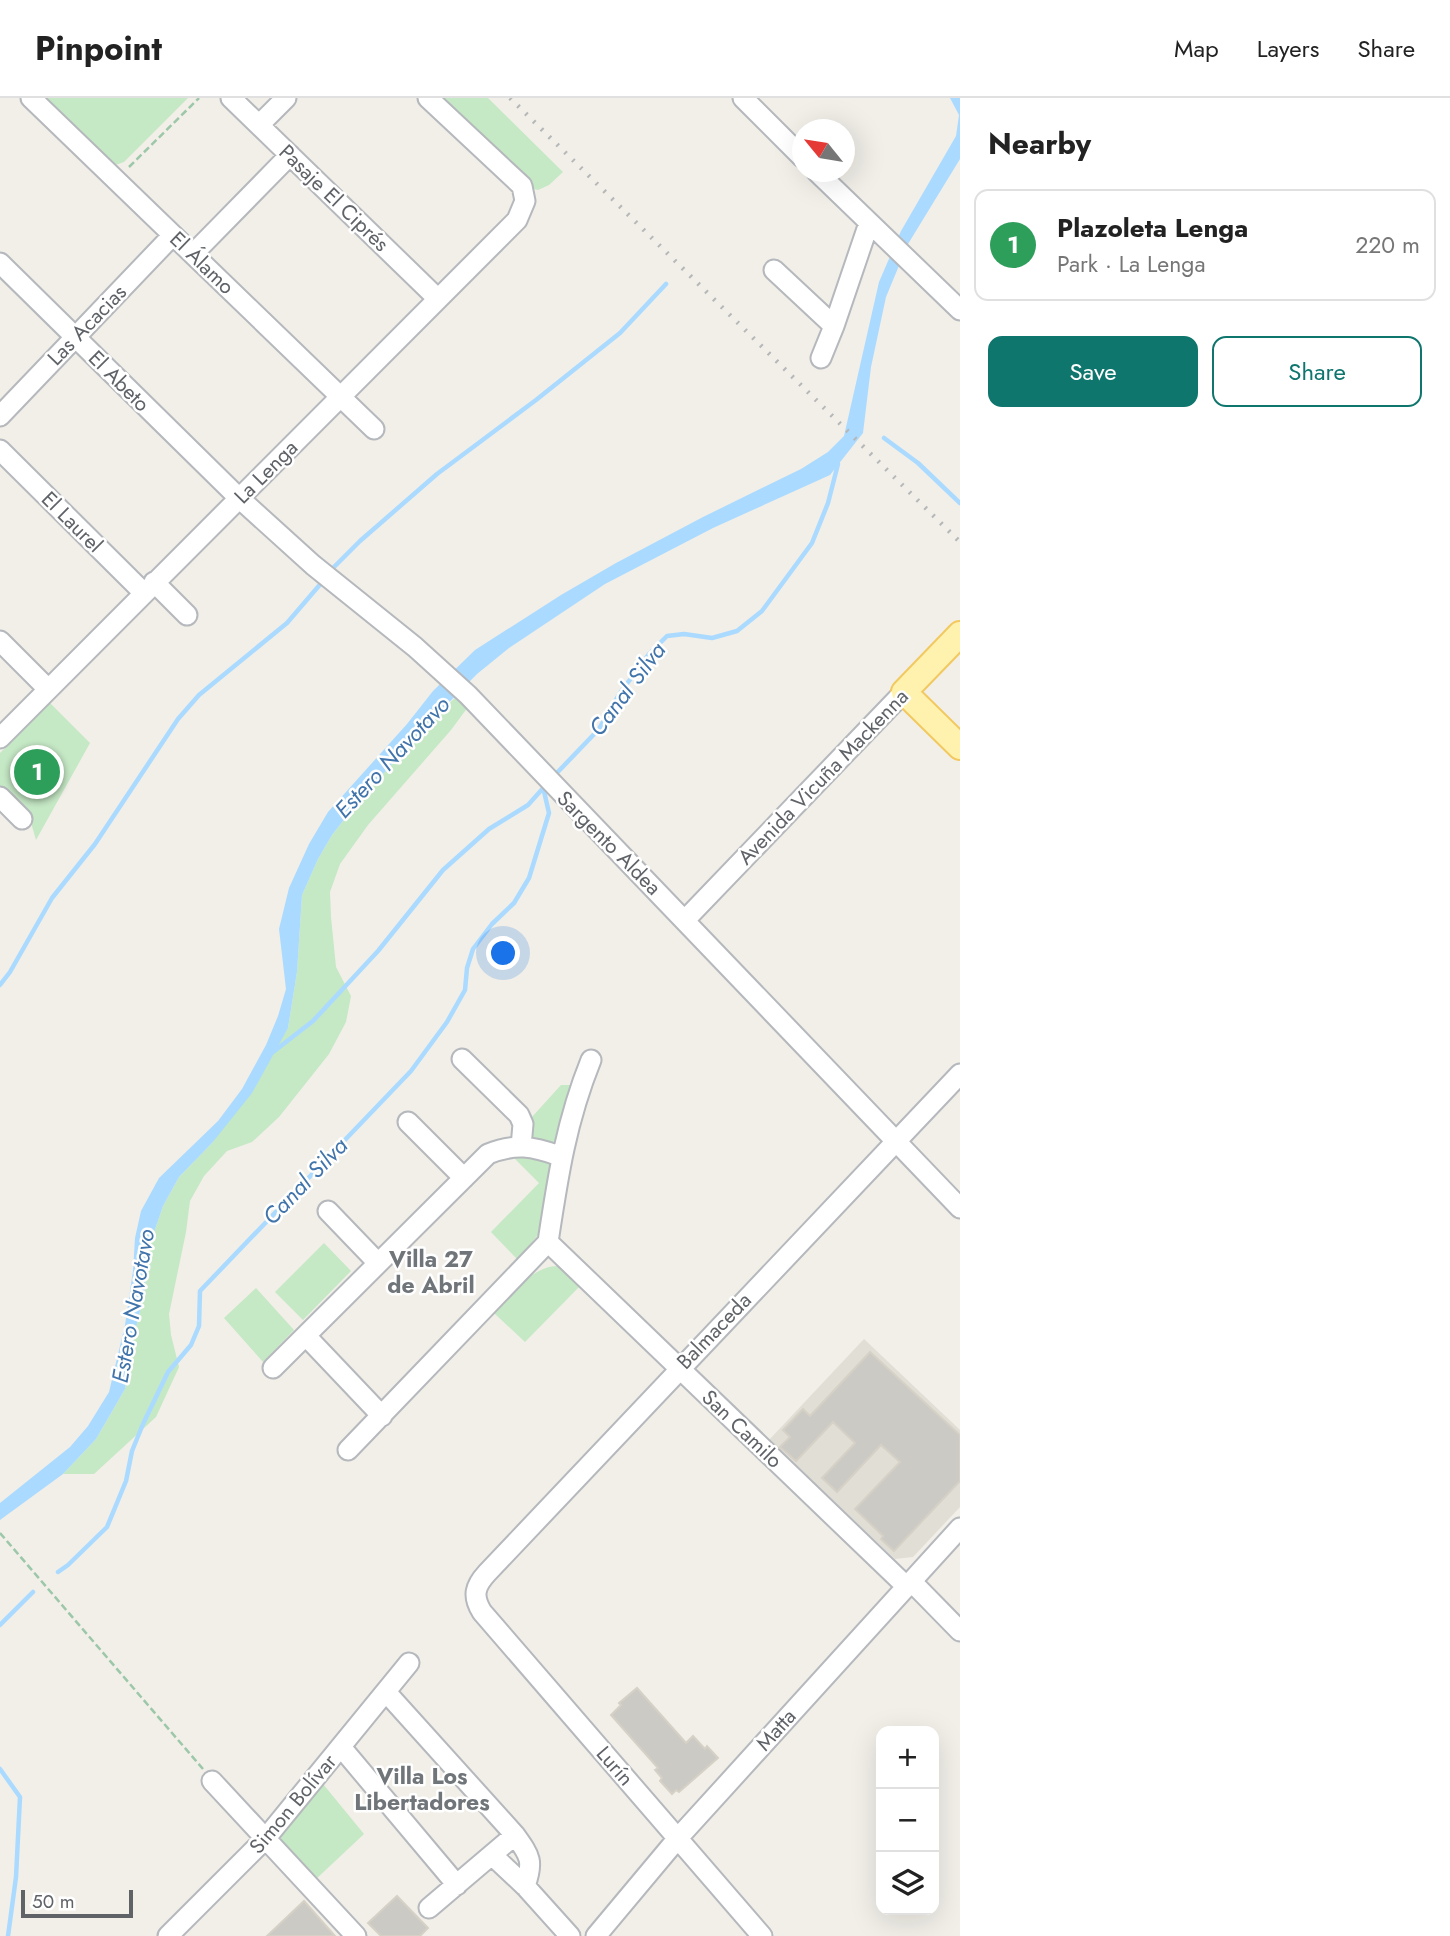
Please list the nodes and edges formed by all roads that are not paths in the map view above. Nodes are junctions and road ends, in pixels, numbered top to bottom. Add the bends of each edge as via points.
1 (31, 98) edge
2 (231, 98) edge
3 (286, 98) edge
4 (428, 98) edge
5 (743, 98) edge
6 (259, 125) junction
7 (792, 146) edge
8 (290, 155) junction
9 (827, 182) edge
10 (870, 223) junction
11 (173, 235) junction
12 (193, 254) junction
13 (0, 263) edge
14 (774, 270) dead end
15 (437, 298) junction
16 (960, 310) edge
17 (834, 326) junction
18 (75, 337) junction
19 (821, 358) dead end
20 (341, 397) junction
21 (0, 416) edge
22 (374, 429) dead end
23 (0, 450) edge
24 (239, 498) junction
25 (149, 588) junction
26 (187, 615) dead end
27 (960, 634) edge
28 (0, 641) edge
29 (48, 689) junction
30 (904, 692) junction
31 (0, 738) edge
32 (960, 747) edge
33 (0, 797) edge
34 (22, 819) dead end
35 (685, 920) junction
36 (462, 1059) dead end
37 (591, 1060) dead end
38 (960, 1074) edge
39 (408, 1122) dead end
40 (896, 1142) junction
41 (521, 1147) junction
42 (561, 1156) junction
43 (464, 1178) junction
44 (960, 1208) edge
45 (328, 1210) dead end
46 (548, 1242) junction
47 (378, 1263) junction
48 (306, 1336) junction
49 (273, 1368) dead end
50 (679, 1368) junction
51 (382, 1416) junction
52 (348, 1450) dead end
53 (960, 1528) edge
54 (908, 1584) junction
55 (475, 1593) joint
56 (960, 1631) edge
57 (409, 1663) dead end
58 (386, 1692) junction
59 (341, 1747) junction
60 (212, 1781) road end
61 (516, 1835) junction
62 (266, 1838) junction
63 (678, 1839) junction
64 (492, 1855) junction
65 (457, 1885) junction
66 (525, 1886) junction
67 (429, 1908) dead end
68 (168, 1936) edge
69 (356, 1936) edge
70 (570, 1936) edge
71 (596, 1936) edge
72 (762, 1936) edge

1 - 11 street, El Álamo
2 - 6 street, Pasaje El Ciprés
3 - 6 street
4 - 15 street, La Lenga via 522,186 525,201 517,220
5 - 7 street
6 - 8 street, Pasaje El Ciprés
8 - 12 street
8 - 15 street, Pasaje El Ciprés
9 - 10 street
10 - 16 street
10 - 17 street
11 - 12 street, El Álamo
11 - 18 street, Las Acacias
12 - 20 street, El Álamo
13 - 18 street, El Abeto
14 - 17 street
15 - 20 street, La Lenga
17 - 19 street
18 - 21 street, Las Acacias
18 - 24 street, El Abeto
20 - 22 street, El Álamo
20 - 24 street, La Lenga
23 - 25 street, El Laurel
24 - 25 street, La Lenga
24 - 35 street, Sargento Aldea via 441,669
25 - 26 street, El Laurel
25 - 29 street, La Lenga
27 - 30 main road, Avenida Vicuña Mackenna
28 - 29 street
29 - 31 street, La Lenga
30 - 32 main road
30 - 35 street, Avenida Vicuña Mackenna
33 - 34 street
35 - 40 street, Sargento Aldea
36 - 41 street via 519,1115
37 - 42 street
38 - 40 street, Balmaceda
39 - 43 street
40 - 44 street, Sargento Aldea
40 - 50 street, Balmaceda
41 - 42 street
41 - 43 street via 508,1146 488,1154
42 - 46 street
43 - 47 street
45 - 47 street
46 - 50 street, San Camilo
46 - 51 street
47 - 48 street
48 - 49 street
48 - 51 street
50 - 54 street, San Camilo
50 - 55 street, Balmaceda via 487,1573
51 - 52 street
53 - 54 street, Matta
54 - 56 street, San Camilo
54 - 63 street, Matta
55 - 63 street, Lurín via 482,1612
57 - 58 street, Simon Bolívar
58 - 59 street, Simon Bolívar
58 - 61 street
59 - 62 street, Simon Bolívar
59 - 65 street
60 - 62 street
61 - 64 street
61 - 66 street via 531,1868
62 - 68 street, Simon Bolívar
62 - 69 street
63 - 71 street, Matta
63 - 72 street, Lurín
64 - 65 street
64 - 66 street
65 - 67 street
66 - 70 street

